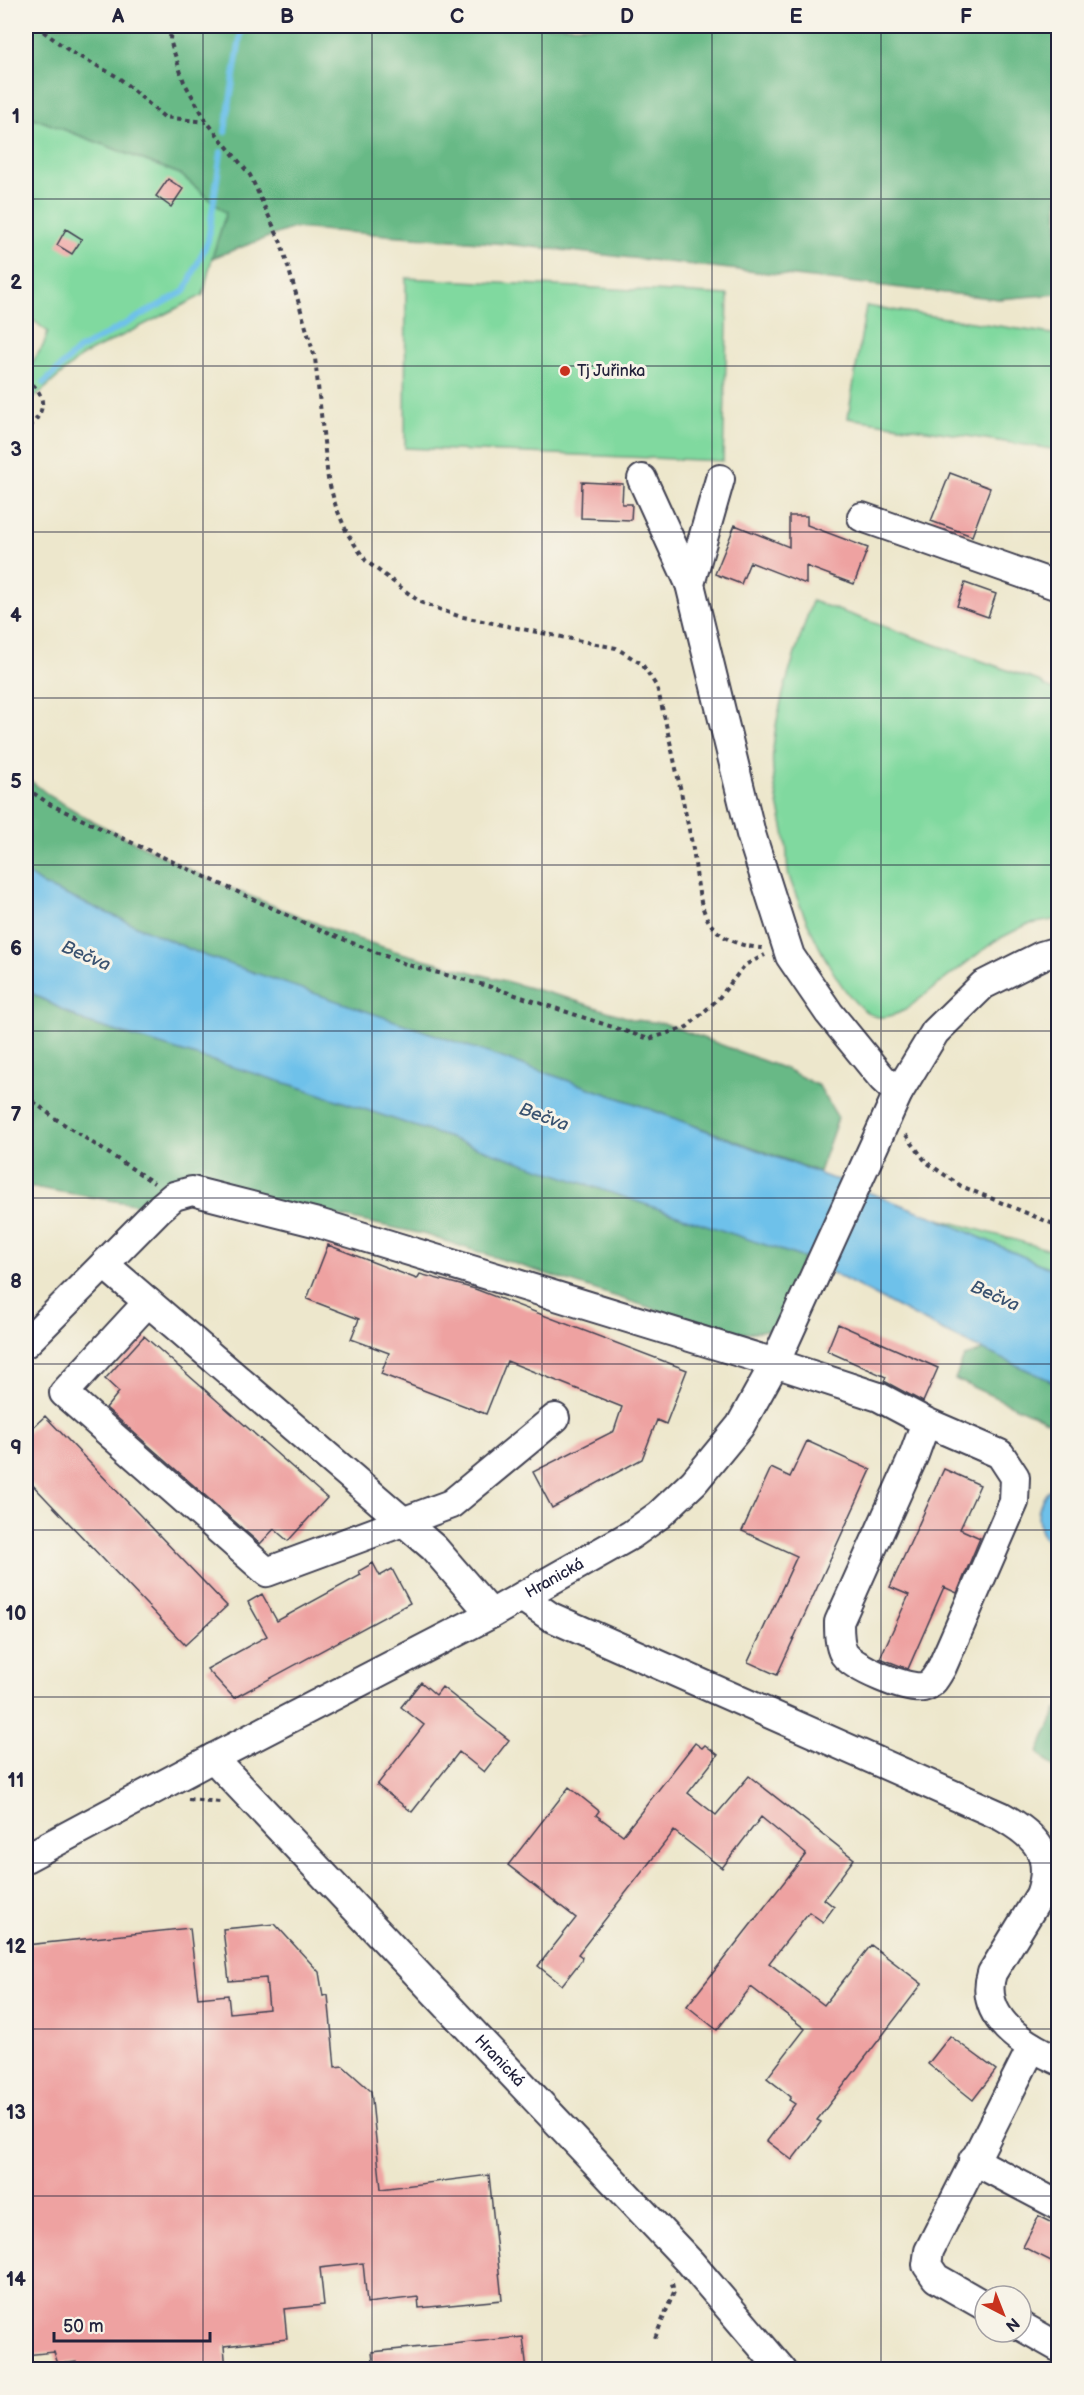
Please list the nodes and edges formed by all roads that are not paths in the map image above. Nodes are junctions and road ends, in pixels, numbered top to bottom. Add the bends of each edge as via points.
1 (642, 479) dead end
2 (720, 479) dead end
3 (862, 517) dead end
4 (690, 584) junction
5 (1059, 586) edge
6 (1059, 951) edge
7 (889, 1113) junction
8 (105, 1265) junction
9 (148, 1302) junction
10 (26, 1343) edge
11 (775, 1363) junction
12 (555, 1418) dead end
13 (926, 1422) junction
14 (404, 1523) junction
15 (525, 1595) junction
16 (491, 1614) junction
17 (213, 1758) junction
18 (26, 1858) edge
19 (1032, 2048) junction
20 (1059, 2060) edge
21 (973, 2160) junction
22 (1059, 2205) edge
23 (973, 2299) edge
24 (1033, 2333) edge
25 (1059, 2347) edge
26 (782, 2370) edge

1 - 4 street
2 - 4 street
3 - 5 street
4 - 7 street via 783,952 882,1078
6 - 7 street, Hranická via 983,985 935,1032
7 - 11 street, Hranická
8 - 9 street
8 - 10 street
8 - 11 street via 174,1196 203,1192 318,1223
9 - 14 street
9 - 14 street via 64,1393 267,1572
11 - 13 street via 879,1397
11 - 15 street, Hranická via 727,1444 672,1503 631,1535
12 - 14 street via 451,1504
13 - 13 street via 1000,1454 1015,1477 1014,1502 934,1680 925,1686 907,1688 850,1662 842,1651 839,1622
14 - 16 street via 434,1548
15 - 16 street, Hranická
15 - 19 street via 551,1617 1001,1816 1026,1831 1043,1854 1045,1881 989,1982 992,2005 999,2017
16 - 17 street, Hranická
17 - 18 street, Hranická
17 - 26 street, Hranická via 690,2262
19 - 20 street
19 - 21 street
21 - 22 street
21 - 23 street via 929,2252 927,2265 936,2278
24 - 25 street

